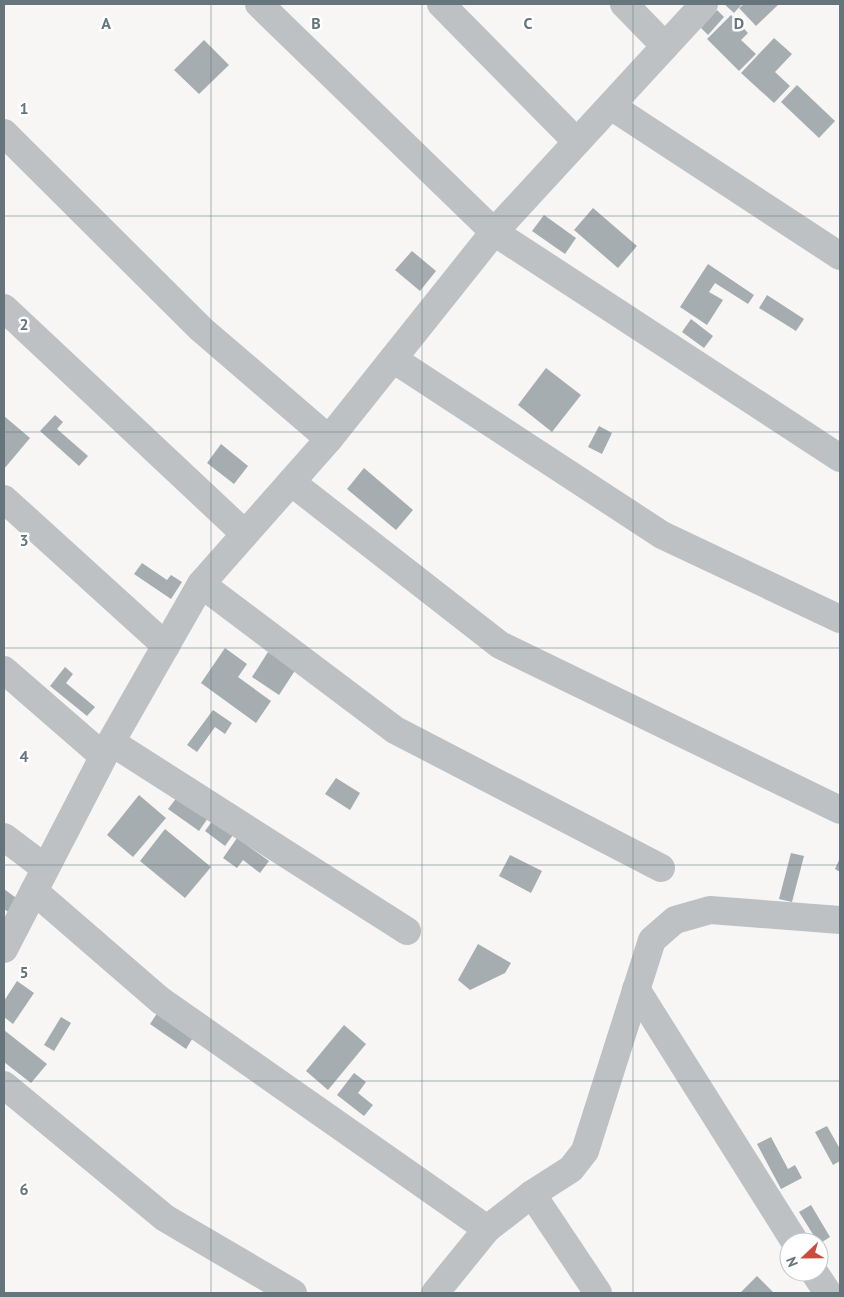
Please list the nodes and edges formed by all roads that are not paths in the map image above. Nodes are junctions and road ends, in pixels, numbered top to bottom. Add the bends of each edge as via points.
1 (259, 4) edge
2 (441, 4) edge
3 (624, 4) edge
4 (704, 4) edge
5 (665, 46) junction
6 (611, 106) junction
7 (4, 134) edge
8 (577, 142) junction
9 (494, 232) junction
10 (840, 256) edge
11 (4, 308) edge
12 (393, 358) junction
13 (329, 439) junction
14 (840, 458) edge
15 (291, 482) junction
16 (4, 499) edge
17 (245, 534) junction
18 (201, 584) junction
19 (840, 619) edge
20 (166, 646) junction
21 (4, 670) edge
22 (107, 749) junction
23 (840, 810) edge
24 (4, 837) edge
25 (661, 868) dead end
26 (39, 880) junction
27 (840, 920) edge
28 (407, 931) dead end
29 (4, 949) edge
30 (636, 989) junction
31 (4, 1085) edge
32 (532, 1194) junction
33 (487, 1229) junction
34 (789, 1232) edge
35 (821, 1282) edge
36 (293, 1293) edge
37 (435, 1293) edge
38 (598, 1293) edge
39 (828, 1293) edge

1 - 9 street
2 - 8 street
3 - 5 street
4 - 5 street
5 - 6 street
6 - 8 street
6 - 10 street
7 - 13 street via 200,329
8 - 9 street
9 - 12 street
9 - 14 street
11 - 17 street
12 - 13 street
12 - 19 street via 662,535
13 - 15 street
15 - 17 street
15 - 23 street via 500,645
16 - 20 street
17 - 18 street
18 - 20 street
18 - 25 street via 395,730
20 - 22 street
21 - 22 street
22 - 26 street
22 - 28 street
24 - 26 street
26 - 29 street
26 - 33 street via 160,1000
27 - 30 street via 710,910 674,920 652,940
30 - 32 street via 585,1151 571,1169
30 - 34 street
31 - 36 street via 165,1218
32 - 33 street
32 - 38 street
33 - 37 street
35 - 39 street

